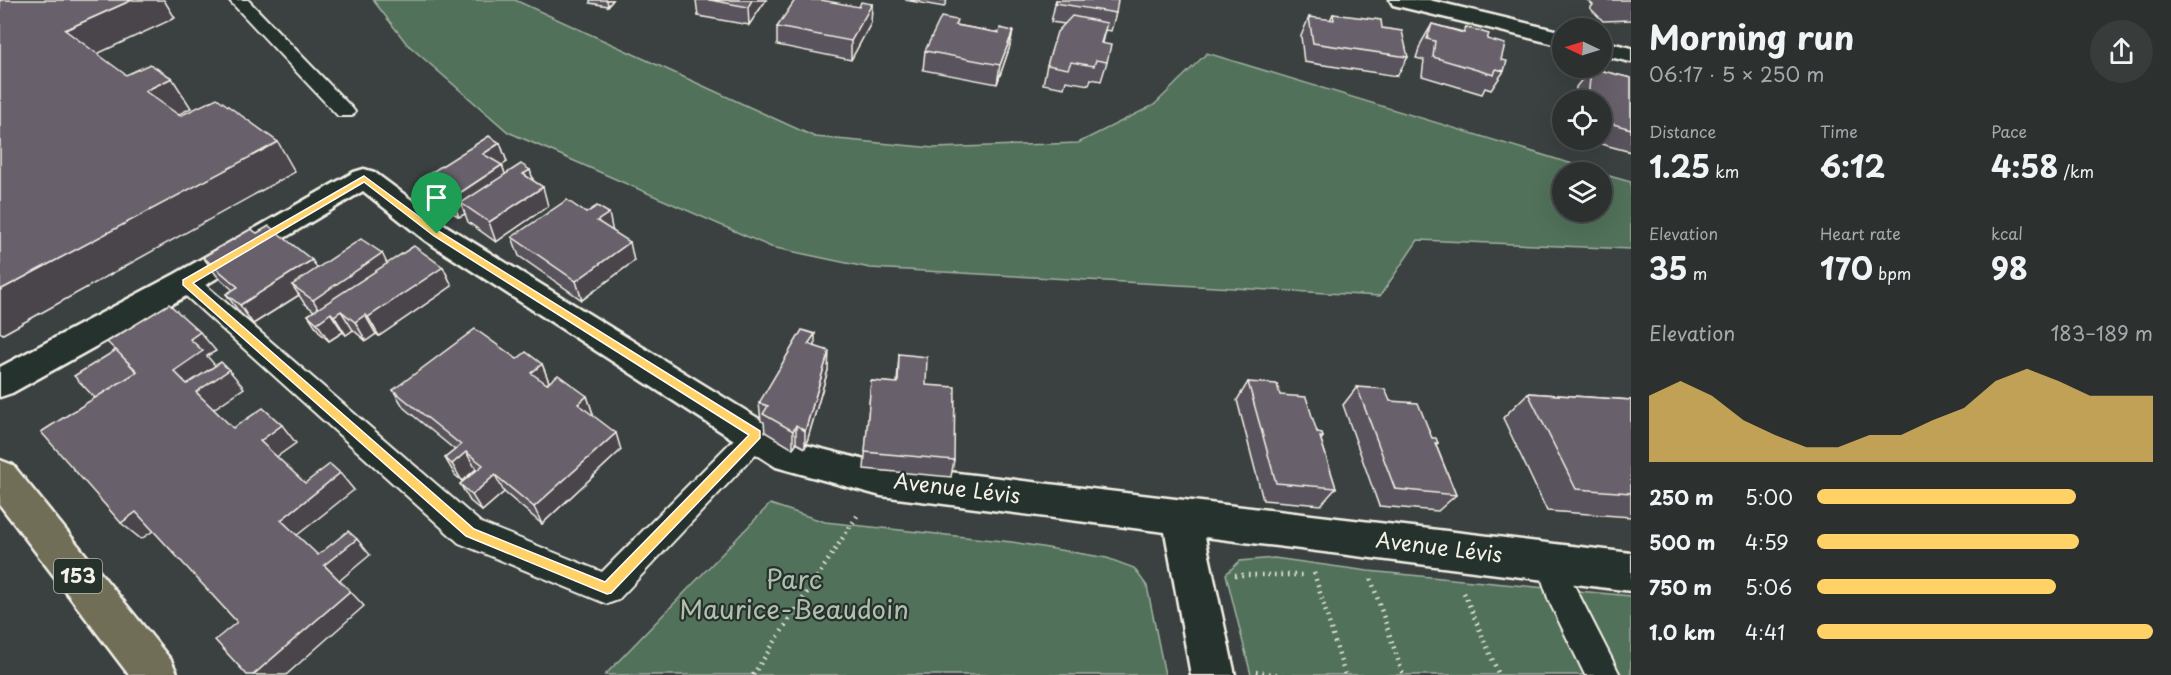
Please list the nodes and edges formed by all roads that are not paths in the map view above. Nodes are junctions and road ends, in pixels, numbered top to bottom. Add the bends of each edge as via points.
1 (238, 0) edge
2 (1401, 0) edge
3 (1552, 36) edge
4 (1612, 50) edge
5 (1631, 55) edge
6 (345, 112) dead end
7 (186, 282) junction
8 (0, 383) edge
9 (757, 434) junction
10 (0, 476) edge
11 (1180, 516) junction
12 (1551, 562) junction
13 (1631, 572) edge
14 (1232, 673) edge
15 (156, 675) edge
16 (1604, 675) edge

1 - 6 lane
2 - 3 street
4 - 5 street
7 - 8 street
7 - 9 street, Avenue Lévis via 364,178 437,234
7 - 9 lane via 470,533 607,589
9 - 11 street, Avenue Lévis via 789,456 880,480
10 - 15 main road, 153
11 - 12 street, Avenue Lévis
11 - 14 street
12 - 13 street, Avenue Lévis
12 - 16 lane via 1560,590

